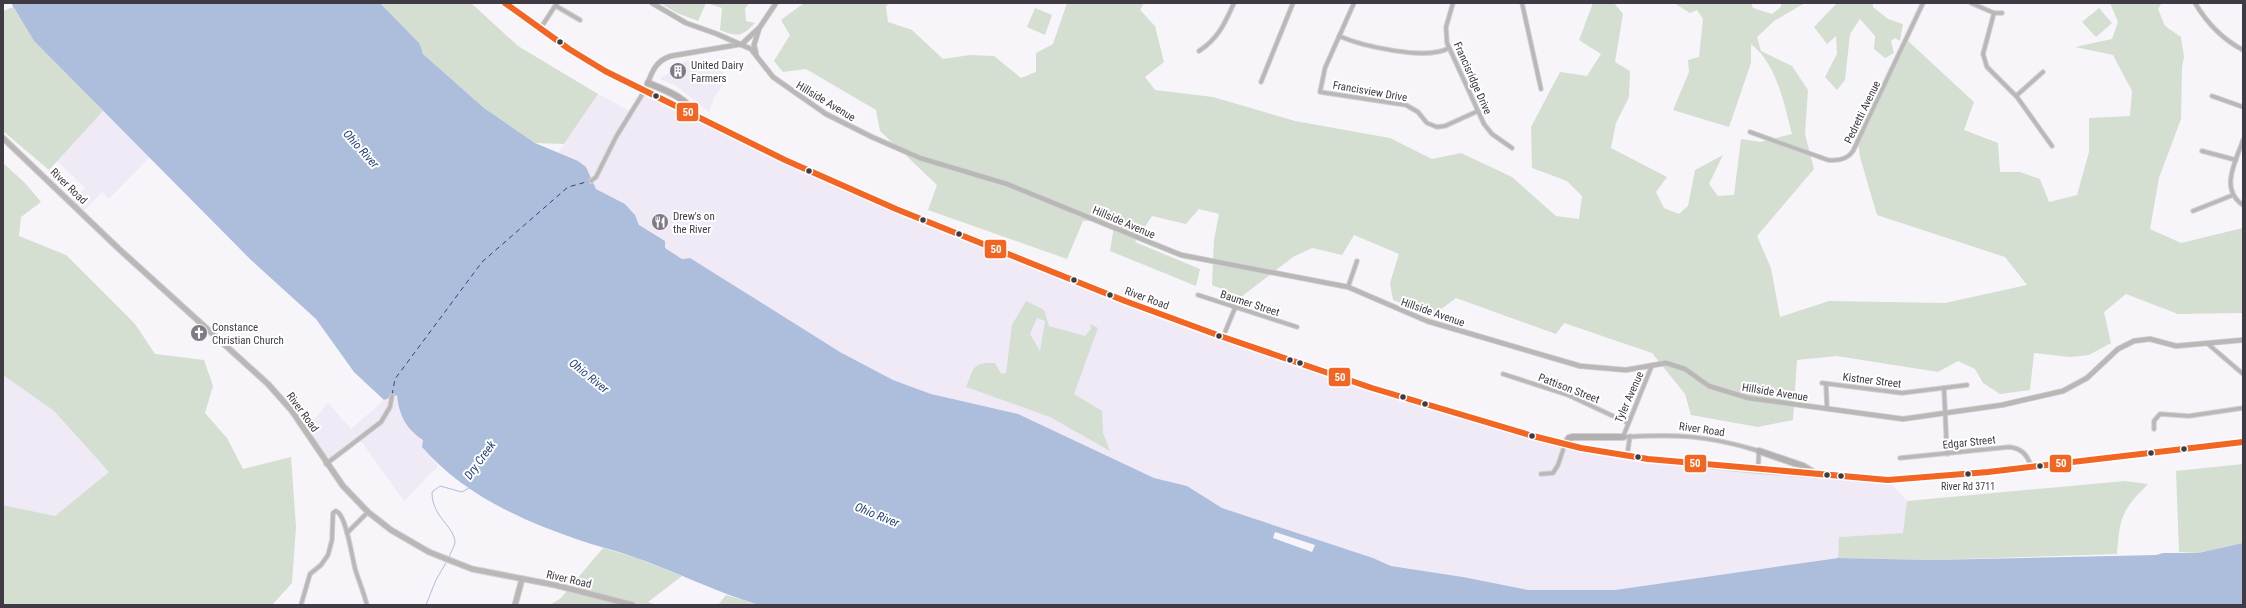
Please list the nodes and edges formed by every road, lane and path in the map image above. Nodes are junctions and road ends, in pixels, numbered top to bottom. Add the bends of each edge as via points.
1 (505, 3) edge
2 (652, 3) edge
3 (776, 3) edge
4 (1234, 3) edge
5 (1293, 3) edge
6 (1354, 3) edge
7 (1454, 3) edge
8 (1522, 3) edge
9 (1924, 3) edge
10 (1971, 3) edge
11 (2196, 3) edge
12 (556, 4) edge
13 (1994, 13) junction
14 (2002, 13) dead end
15 (580, 20) dead end
16 (760, 27) junction
17 (540, 29) junction
18 (1339, 36) junction
19 (724, 37) junction
20 (742, 44) junction
21 (723, 47) junction
22 (1449, 48) junction
23 (2243, 50) edge
24 (1199, 51) dead end
25 (756, 53) junction
26 (2044, 72) dead end
27 (1261, 82) dead end
28 (648, 83) junction
29 (1541, 89) dead end
30 (645, 90) junction
31 (2016, 96) junction
32 (2212, 96) dead end
33 (2243, 107) edge
34 (1478, 111) junction
35 (696, 116) junction
36 (1750, 132) dead end
37 (3, 138) edge
38 (2243, 140) edge
39 (2052, 146) dead end
40 (1512, 148) dead end
41 (2202, 151) dead end
42 (2236, 160) junction
43 (591, 181) dead end
44 (2233, 194) junction
45 (2243, 205) edge
46 (2193, 211) dead end
47 (1357, 261) dead end
48 (1348, 287) junction
49 (1198, 295) dead end
50 (1235, 308) junction
51 (1297, 327) dead end
52 (1223, 337) junction
53 (2243, 340) edge
54 (2208, 344) junction
55 (1652, 365) junction
56 (1503, 374) dead end
57 (2243, 374) edge
58 (1967, 385) dead end
59 (1944, 388) junction
60 (392, 396) dead end
61 (1827, 408) junction
62 (2243, 408) edge
63 (1945, 413) junction
64 (1628, 423) junction
65 (2154, 429) dead end
66 (1630, 436) junction
67 (1623, 437) junction
68 (2243, 442) edge
69 (1565, 444) junction
70 (1759, 452) junction
71 (1947, 454) junction
72 (1627, 456) junction
73 (1900, 458) dead end
74 (326, 464) junction
75 (2031, 467) junction
76 (1758, 470) junction
77 (1541, 474) dead end
78 (1817, 475) junction
79 (368, 512) junction
80 (347, 533) junction
81 (522, 579) junction
82 (301, 605) edge
83 (367, 605) edge
84 (515, 605) edge
85 (634, 605) edge

1 - 17 main road, River Road
2 - 19 street, Hillside Avenue via 686,23
3 - 16 street
4 - 24 street via 1221,31
5 - 27 street
6 - 18 street, Francisview Drive
7 - 22 street, Francisridge Drive via 1446,28
8 - 29 street
9 - 36 street, Pedretti Avenue via 1853,151 1848,156 1828,160
10 - 13 street
11 - 23 street via 2216,31
12 - 15 street
12 - 17 street
13 - 14 street
13 - 31 street via 1983,54 1987,67
16 - 20 street
16 - 25 street via 755,39
17 - 30 main road, River Road via 588,61
18 - 22 street via 1359,44 1420,54
18 - 34 street, Francisview Drive via 1325,68 1320,92 1406,105 1414,109 1430,125 1437,127
19 - 20 street, Hillside Avenue
19 - 21 street
20 - 21 street
20 - 25 street, Hillside Avenue
21 - 28 street via 664,58 655,67
22 - 34 street, Francisridge Drive
25 - 48 street, Hillside Avenue via 773,77 826,114 872,138 920,158 1007,184 1181,255
26 - 31 street
28 - 30 street
28 - 35 main road via 690,105
30 - 35 main road, River Road
30 - 43 street via 616,136 596,177
31 - 39 street
32 - 33 street
34 - 40 street, Francisridge Drive via 1492,134
35 - 52 main road, River Road via 785,160 896,209
37 - 74 main road, River Road via 119,249 268,384 292,411
38 - 42 street
41 - 42 street
42 - 44 street via 2230,179
44 - 45 street
44 - 46 street
47 - 48 street
48 - 55 street, Hillside Avenue via 1427,321 1570,363 1616,370
49 - 50 street, Baumer Street
50 - 51 street, Baumer Street
50 - 52 street
52 - 69 main road, River Road via 1372,388
53 - 54 street, Hillside Avenue
54 - 57 street
54 - 63 street, Hillside Avenue via 2176,346 2150,340 2134,340 2118,349 2087,378 2063,391 2002,405
55 - 61 street, Hillside Avenue via 1666,363 1680,366 1709,386 1748,398
55 - 64 street, Tyler Avenue
56 - 64 street, Pattison Street via 1568,395
58 - 59 street, Kistner Street
59 - 61 street, Kistner Street via 1902,393 1824,384
59 - 63 street
60 - 74 street via 390,407 381,422
61 - 63 street, Hillside Avenue via 1902,419
62 - 65 street via 2189,416 2160,414 2154,421
63 - 71 street
64 - 67 street, Tyler Avenue
66 - 67 street, River Road
66 - 70 street, River Road via 1694,436
66 - 72 street, Tyler Avenue
67 - 69 main road via 1573,437
68 - 75 main road, River Road
69 - 72 main road, River Road
69 - 77 street via 1553,473
70 - 76 street
70 - 78 main road via 1803,466
71 - 73 street, Edgar Street
71 - 75 street, Edgar Street via 2013,448 2026,455
72 - 76 main road, River Road
74 - 79 main road, River Road
75 - 78 main road, River Road via 1946,477 1888,480
76 - 78 main road, River Road
79 - 80 street
79 - 81 main road, River Road via 417,546 472,569
80 - 82 street via 339,512 334,511 328,555 322,565 310,574
80 - 83 street
81 - 84 main road
81 - 85 main road, River Road

